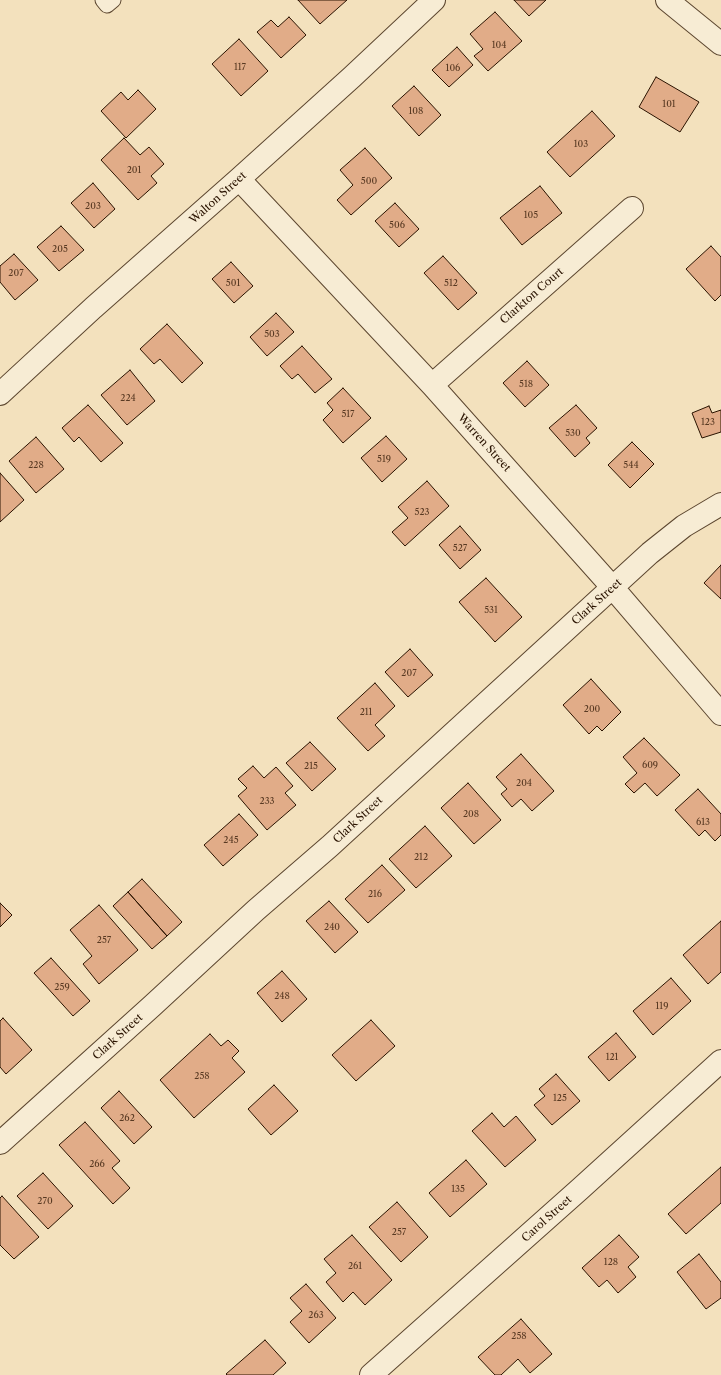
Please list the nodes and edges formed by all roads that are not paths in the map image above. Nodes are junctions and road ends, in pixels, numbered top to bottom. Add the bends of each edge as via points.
1 (103, 0) edge
2 (113, 0) edge
3 (434, 0) edge
4 (667, 0) edge
5 (721, 44) edge
6 (239, 179) junction
7 (632, 208) dead end
8 (432, 385) junction
9 (0, 394) edge
10 (721, 504) edge
11 (613, 588) junction
12 (721, 714) edge
13 (721, 1061) edge
14 (0, 1143) edge
15 (371, 1375) edge

1 - 2 lane via 107,5
3 - 6 street, Walton Street
4 - 5 street
6 - 8 street, Warren Street
6 - 9 street, Walton Street
7 - 8 street, Clarkton Court
8 - 11 street, Warren Street
10 - 11 street, Clark Street via 678,531
11 - 12 street, Warren Street
11 - 14 street, Clark Street
13 - 15 street, Carol Street

